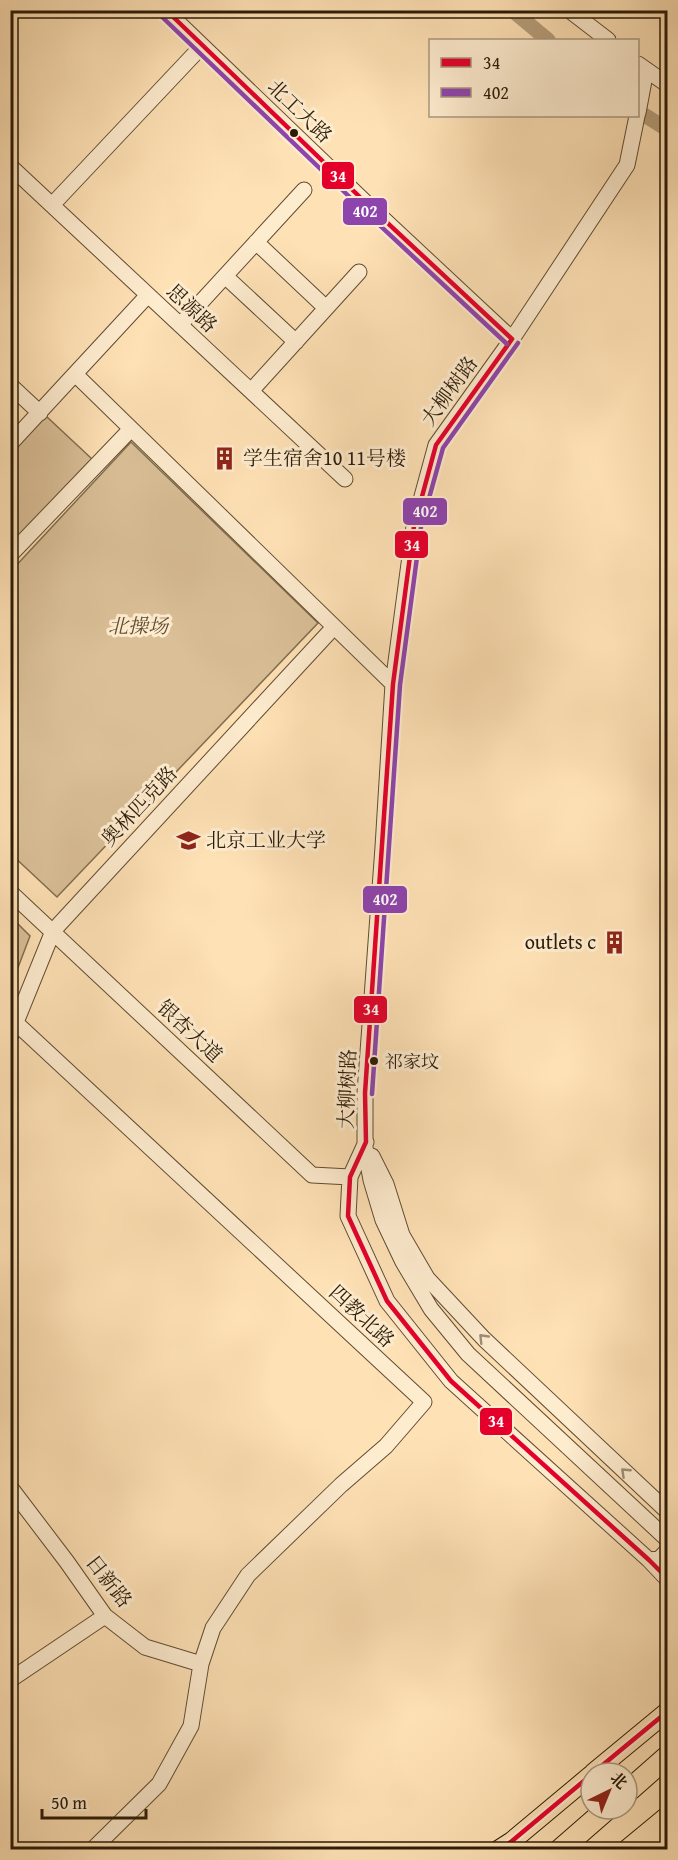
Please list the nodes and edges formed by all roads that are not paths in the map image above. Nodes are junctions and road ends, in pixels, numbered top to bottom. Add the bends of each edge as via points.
1 (165, 10) edge
2 (569, 10) edge
3 (607, 39) edge
4 (202, 46) junction
5 (642, 67) edge
6 (668, 85) edge
7 (639, 104) edge
8 (636, 117) edge
9 (10, 166) edge
10 (304, 190) dead end
11 (52, 205) junction
12 (256, 242) junction
13 (359, 272) dead end
14 (225, 276) junction
15 (148, 295) junction
16 (327, 308) junction
17 (180, 325) junction
18 (512, 339) junction
19 (296, 342) junction
20 (75, 374) junction
21 (10, 385) edge
22 (251, 392) junction
23 (40, 412) junction
24 (131, 429) junction
25 (10, 444) edge
26 (345, 480) dead end
27 (10, 555) edge
28 (334, 627) junction
29 (393, 684) junction
30 (10, 892) edge
31 (53, 931) junction
32 (13, 1030) edge
33 (366, 1142) junction
34 (350, 1177) junction
35 (10, 1487) edge
36 (668, 1512) edge
37 (668, 1540) edge
38 (668, 1550) edge
39 (649, 1560) junction
40 (668, 1581) edge
41 (105, 1616) junction
42 (201, 1664) junction
43 (10, 1680) edge
44 (668, 1711) edge
45 (668, 1756) edge
46 (608, 1761) edge
47 (639, 1781) edge
48 (579, 1785) edge
49 (668, 1817) edge
50 (593, 1821) edge
51 (668, 1837) edge
52 (92, 1850) edge
53 (498, 1850) edge
54 (560, 1850) edge
55 (628, 1850) edge
56 (658, 1850) edge

1 - 4 street, 北工大路
2 - 3 street
4 - 11 street
4 - 18 street, 北工大路
5 - 6 street
5 - 7 street, 大柳树路
8 - 18 street, 大柳树路 via 627,165
9 - 11 street, 思源路
10 - 12 street
11 - 15 street, 思源路
12 - 14 street
12 - 16 street
13 - 16 street
14 - 17 street
14 - 19 street
15 - 17 street, 思源路
15 - 20 street
16 - 19 street
17 - 22 street, 思源路
18 - 29 street, 大柳树路 via 436,445 414,526
19 - 22 street
20 - 23 street
20 - 24 street
21 - 23 street
22 - 26 street, 思源路
23 - 25 street
24 - 27 street
24 - 28 street
28 - 29 street
28 - 31 street, 奥林匹克路
29 - 33 street, 大柳树路 via 365,1093
30 - 31 street, 银杏大道
31 - 32 street, 奥林匹克路
31 - 34 street, 银杏大道 via 312,1175
32 - 42 street, 四教北路 via 424,1402 386,1446 248,1575 213,1628
33 - 34 street
36 -> 33 street via 484,1340 427,1278 402,1235 386,1184
33 - 37 street, 大柳树路 via 371,1180 383,1220 431,1309 468,1354
34 - 39 street via 348,1216 387,1301 452,1381
35 - 41 street, 日新路
38 - 39 street via 659,1559
39 - 40 street
41 - 42 street, 日新路 via 145,1647
41 - 43 street
42 - 52 street via 191,1726 159,1784
44 - 46 main road
45 - 47 highway
48 - 53 main road
49 - 55 highway
50 - 54 highway
51 - 56 highway

